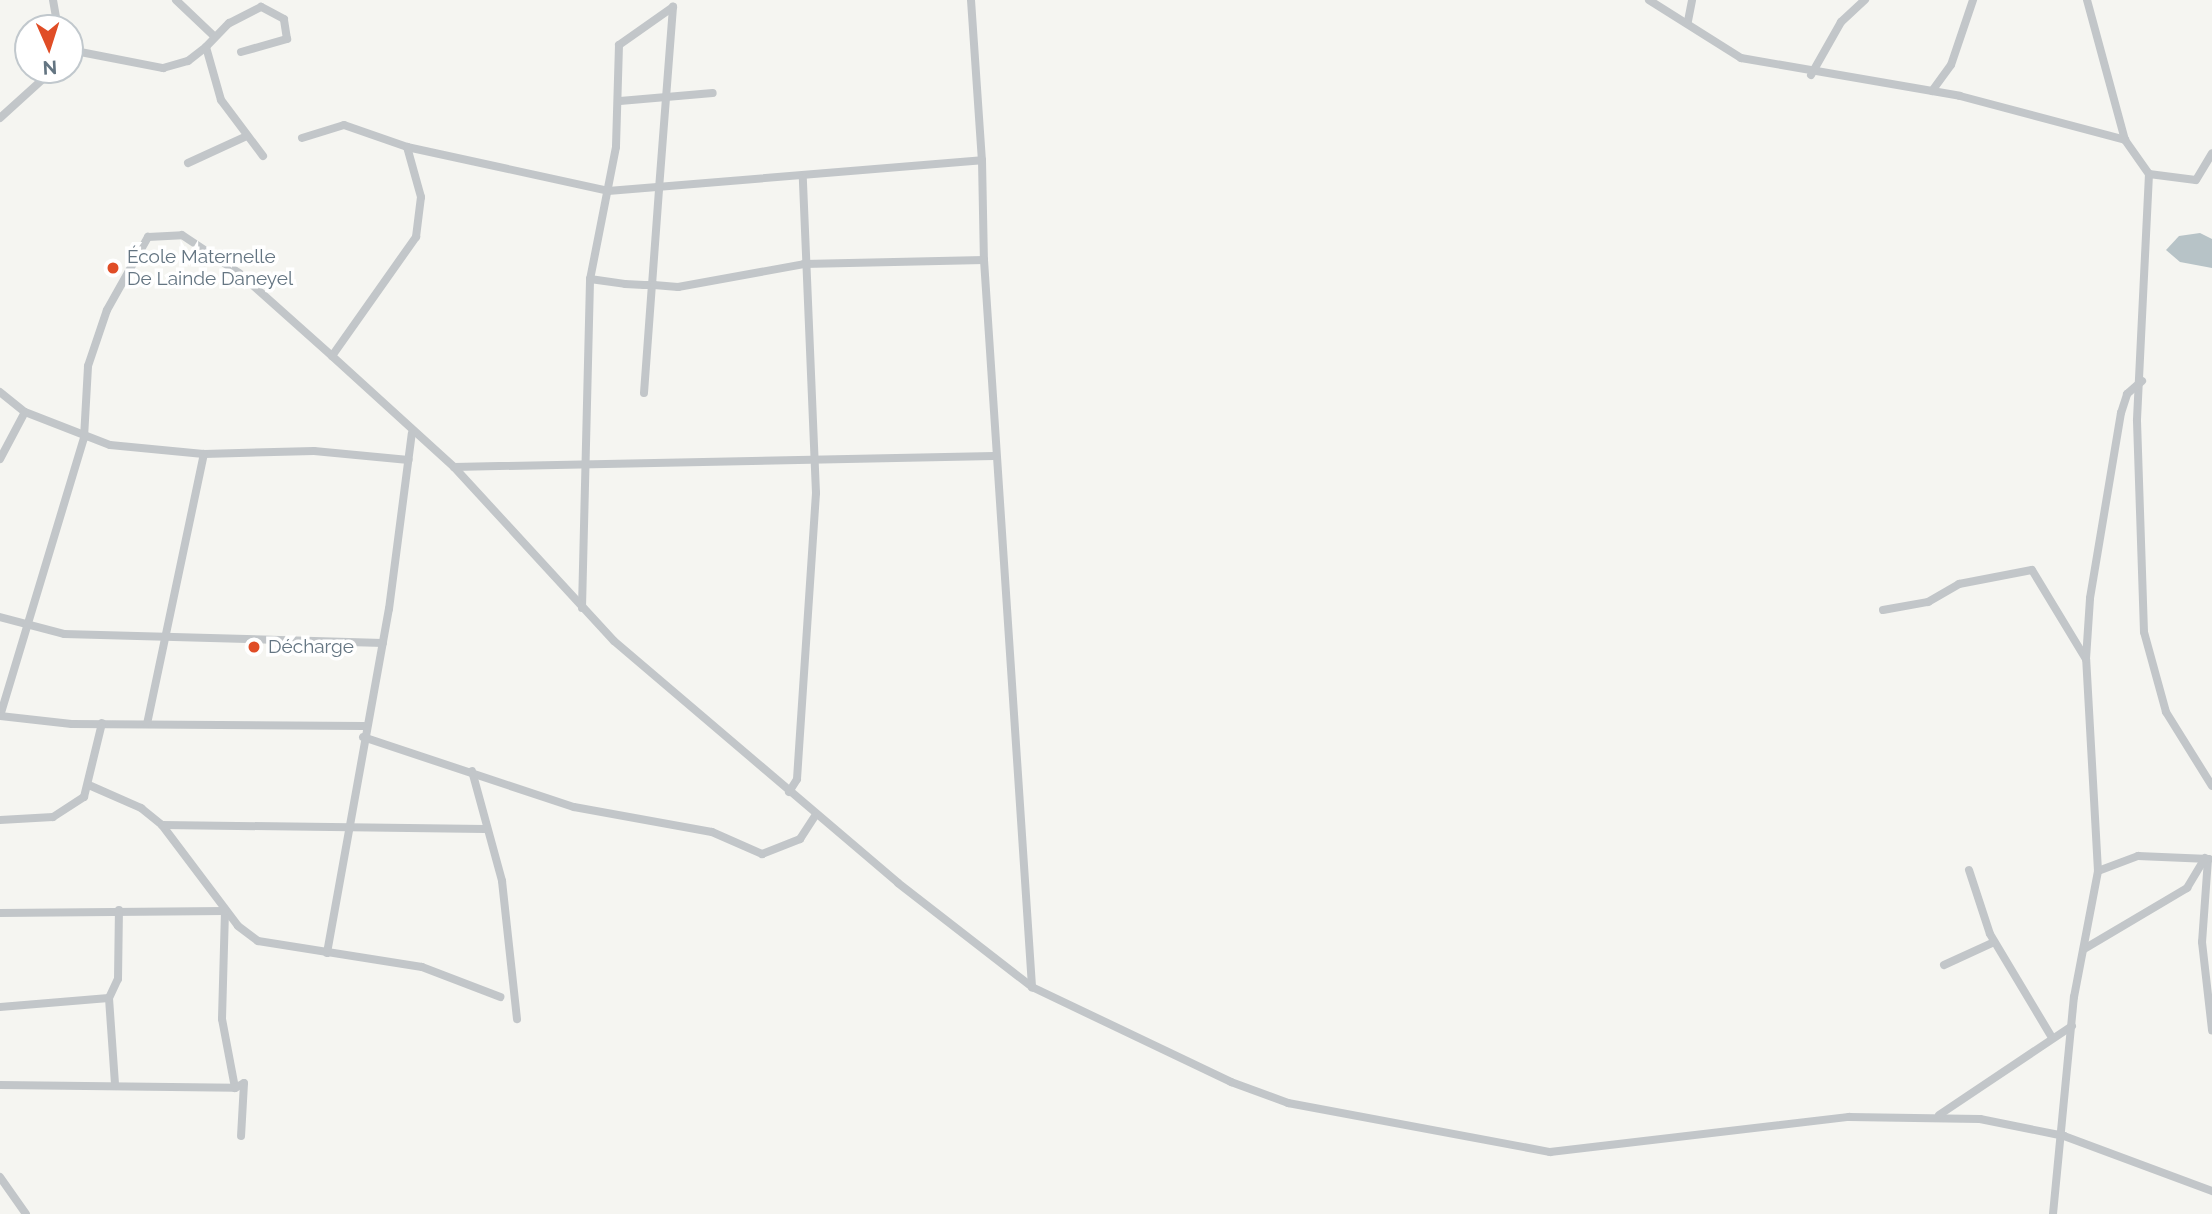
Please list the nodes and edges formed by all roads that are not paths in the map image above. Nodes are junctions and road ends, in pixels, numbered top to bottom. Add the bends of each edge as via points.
1 (176, 0) edge
2 (971, 0) edge
3 (1649, 0) edge
4 (1692, 0) edge
5 (1865, 0) edge
6 (1972, 0) edge
7 (2087, 0) edge
8 (1688, 21) junction
9 (214, 36) junction
10 (206, 47) junction
11 (241, 52) dead end
12 (84, 53) edge
13 (1811, 75) junction
14 (38, 84) edge
15 (1932, 91) junction
16 (713, 93) dead end
17 (666, 99) junction
18 (620, 100) junction
19 (0, 118) edge
20 (247, 136) junction
21 (302, 138) dead end
22 (2125, 140) junction
23 (407, 148) junction
24 (2212, 153) edge
25 (263, 156) dead end
26 (982, 160) junction
27 (188, 163) dead end
28 (2149, 174) junction
29 (803, 178) junction
30 (659, 189) junction
31 (608, 191) junction
32 (984, 260) junction
33 (804, 264) junction
34 (590, 279) junction
35 (652, 285) junction
36 (332, 356) junction
37 (2142, 381) junction
38 (0, 392) edge
39 (643, 393) dead end
40 (25, 412) junction
41 (412, 433) junction
42 (84, 438) junction
43 (204, 454) junction
44 (994, 456) junction
45 (0, 458) edge
46 (409, 460) junction
47 (816, 460) junction
48 (582, 463) junction
49 (454, 467) junction
50 (582, 608) junction
51 (1883, 610) dead end
52 (0, 617) edge
53 (25, 627) junction
54 (161, 638) junction
55 (383, 643) junction
56 (2085, 659) junction
57 (0, 716) edge
58 (102, 723) junction
59 (147, 724) junction
60 (363, 726) junction
61 (363, 737) junction
62 (472, 771) junction
63 (91, 786) junction
64 (2212, 786) edge
65 (789, 792) junction
66 (815, 816) junction
67 (0, 820) edge
68 (162, 825) junction
69 (485, 829) junction
70 (352, 831) junction
71 (2208, 859) edge
72 (1969, 870) dead end
73 (2098, 871) junction
74 (120, 910) junction
75 (225, 911) junction
76 (0, 913) edge
77 (1994, 942) junction
78 (2084, 949) junction
79 (327, 953) junction
80 (1944, 965) dead end
81 (1032, 987) junction
82 (110, 998) junction
83 (500, 998) dead end
84 (0, 1007) edge
85 (517, 1019) dead end
86 (2071, 1026) junction
87 (2212, 1030) edge
88 (2051, 1036) junction
89 (115, 1084) junction
90 (0, 1085) edge
91 (235, 1088) junction
92 (1939, 1115) junction
93 (241, 1136) dead end
94 (2064, 1136) junction
95 (0, 1177) edge
96 (2212, 1191) edge
97 (26, 1214) edge
98 (2053, 1214) edge

1 - 9 street
2 - 26 street
3 - 8 street
4 - 8 street
5 - 13 street via 1841,22
6 - 15 street via 1951,65
7 - 22 street
8 - 13 street via 1741,58
9 - 10 street
9 - 11 street via 261,7 284,19 287,39
10 - 12 street via 188,61 163,68
10 - 20 street via 213,84
13 - 15 street
14 - 19 street
15 - 22 street
16 - 17 street
17 - 18 street
17 - 18 street via 673,7 619,45
17 - 30 street
18 - 31 street
20 - 25 street
20 - 27 street
21 - 23 street via 344,125
22 - 28 street via 2141,155
23 - 31 street
23 - 36 street via 421,197 416,237
24 - 28 street via 2196,180
26 - 29 street
26 - 32 street
28 - 37 street via 2138,331
29 - 30 street
29 - 33 street
30 - 31 street
30 - 35 street
31 - 34 street
32 - 33 street
32 - 44 street
33 - 35 street via 678,287
33 - 47 street
34 - 35 street
34 - 48 street
35 - 39 street
36 - 41 street
36 - 42 street via 206,250 182,235 148,237 107,310 88,366
37 - 56 street via 2127,394 2121,413
37 - 64 street via 2137,543 2144,632 2166,712
38 - 40 street
40 - 42 street
40 - 45 street
41 - 46 street
41 - 49 street
42 - 43 street
42 - 53 street
43 - 46 street via 314,451
43 - 54 street
44 - 47 street
44 - 81 street via 1018,730
46 - 55 street
47 - 48 street
47 - 65 street via 809,637 797,779
48 - 49 street
48 - 50 street
49 - 50 street
50 - 65 street
51 - 56 street via 1928,602 1959,584 2032,570
52 - 53 street
53 - 54 street
53 - 57 street
54 - 55 street
54 - 59 street
55 - 60 street
56 - 73 street
57 - 58 street
58 - 59 street
58 - 63 street
59 - 60 street
60 - 61 street
61 - 62 street
61 - 70 street
62 - 66 street via 574,807 712,832 762,854 800,839
62 - 69 street
63 - 67 street via 53,817
63 - 68 street via 141,808
65 - 66 street
66 - 81 street
68 - 70 street via 292,822
68 - 75 street
69 - 70 street
69 - 85 street via 502,881
70 - 79 street
71 - 73 street via 2138,856
71 - 78 street via 2188,888
71 - 87 street via 2202,942
72 - 77 street
73 - 78 street
74 - 75 street
74 - 76 street
74 - 82 street via 118,979
75 - 79 street via 258,942
75 - 91 street via 222,1019
77 - 80 street
77 - 88 street
78 - 86 street
79 - 83 street via 422,967
81 - 92 street via 1288,1103 1443,1129 1525,1150 1645,1144 1849,1117
82 - 84 street
82 - 89 street
86 - 88 street
86 - 94 street
88 - 92 street via 2005,1075
89 - 90 street
89 - 91 street
91 - 93 street via 244,1083
92 - 94 street
94 - 96 street
94 - 98 street
95 - 97 street

